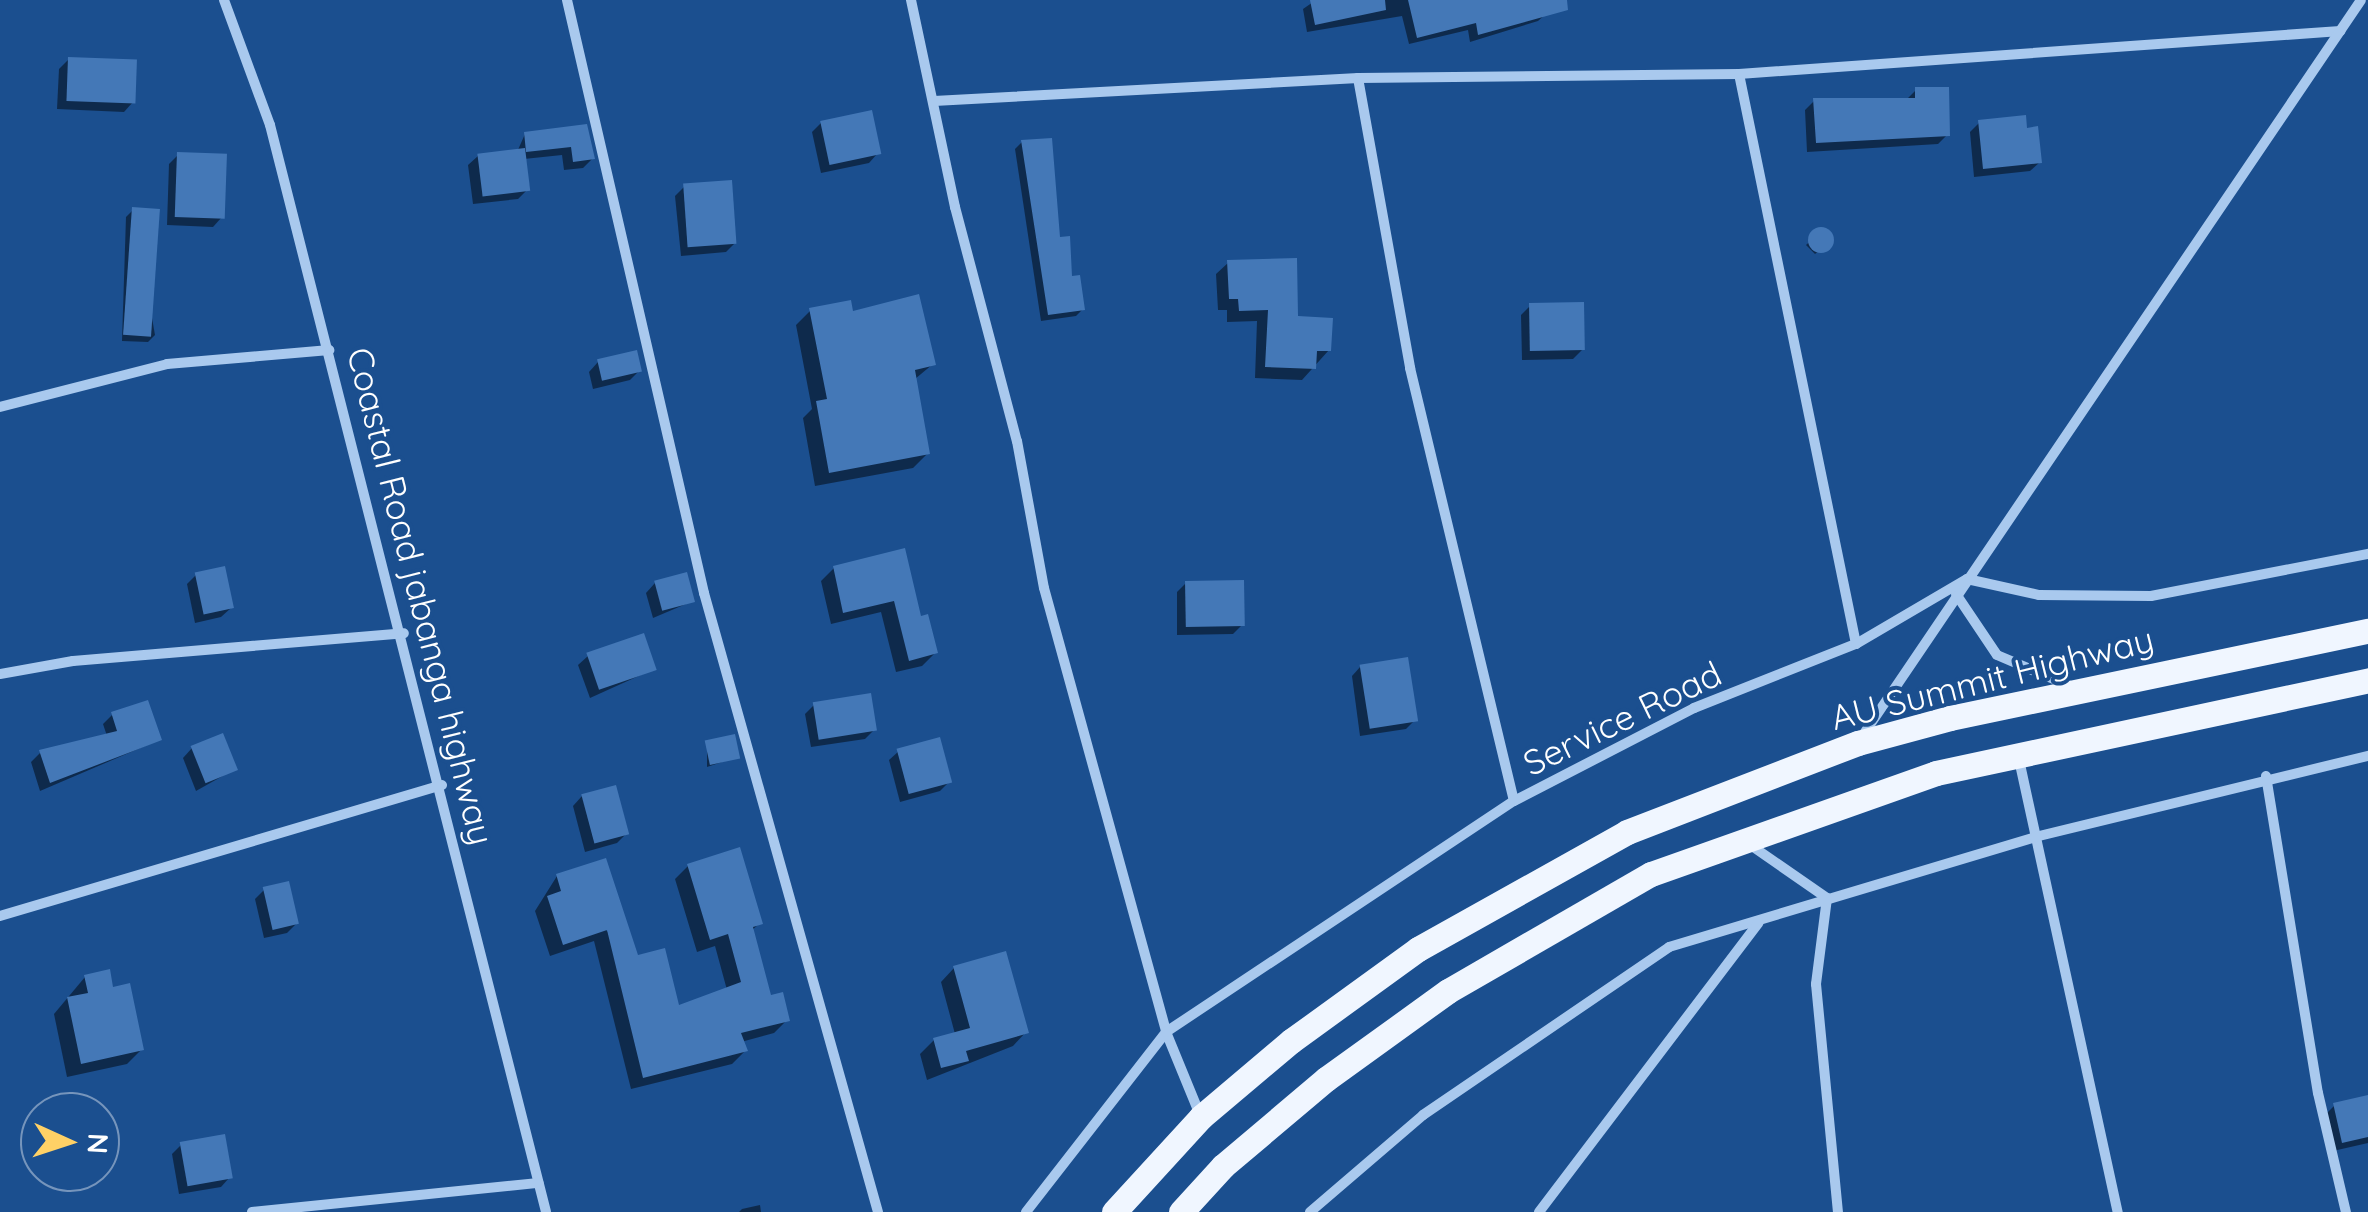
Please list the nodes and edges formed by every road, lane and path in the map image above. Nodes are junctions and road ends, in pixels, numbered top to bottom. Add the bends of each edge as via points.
1 (224, 0) edge
2 (567, 0) edge
3 (911, 0) edge
4 (2361, 0) edge
5 (2340, 31) junction
6 (1739, 74) junction
7 (1358, 78) junction
8 (934, 101) junction
9 (329, 350) junction
10 (0, 408) edge
11 (2368, 554) edge
12 (1967, 579) junction
13 (1956, 594) junction
14 (2368, 631) edge
15 (404, 633) junction
16 (1856, 644) junction
17 (0, 674) edge
18 (2368, 680) edge
19 (2080, 690) junction
20 (1858, 743) junction
21 (2018, 756) junction
22 (2368, 756) edge
23 (2266, 776) junction
24 (442, 784) junction
25 (1514, 801) junction
26 (2035, 837) junction
27 (1740, 838) junction
28 (1827, 898) junction
29 (0, 916) edge
30 (1758, 923) junction
31 (1166, 1032) junction
32 (1201, 1117) junction
33 (539, 1183) junction
34 (252, 1212) edge
35 (546, 1212) edge
36 (878, 1212) edge
37 (1026, 1212) edge
38 (1114, 1212) edge
39 (1181, 1212) edge
40 (1310, 1212) edge
41 (1539, 1212) edge
42 (1838, 1212) edge
43 (2118, 1212) edge
44 (2346, 1212) edge

1 - 9 street, Coastal Road jabanga highway via 270,125
2 - 36 street via 704,593
3 - 8 street
4 - 5 street
5 - 6 street
5 - 12 street
6 - 7 street
6 - 16 street
7 - 8 street
7 - 25 street via 1410,368
8 - 31 street via 1017,441 1044,588
9 - 10 street via 168,364
9 - 15 street, Coastal Road jabanga highway
11 - 12 street via 2151,596 2039,595
12 - 13 street
12 - 16 street, Service Road
13 - 19 street via 1997,655
13 - 20 street
14 - 19 main road, AU Summit Highway
15 - 17 street via 72,661
15 - 24 street, Coastal Road jabanga highway
16 - 25 street, Service Road via 1694,708
18 - 21 main road
19 - 20 main road, AU Summit Highway
20 - 32 main road, AU Summit Highway via 1708,798 1542,874 1402,961
21 - 26 street
21 - 27 main road via 1936,773
22 - 23 street
23 - 26 street
23 - 44 street via 2318,1093
24 - 29 street
24 - 33 street, Coastal Road jabanga highway
25 - 31 street, Service Road
26 - 28 street
26 - 43 street
27 - 28 street
27 - 39 main road via 1568,917 1448,991 1326,1079 1223,1166
28 - 30 street
28 - 42 street via 1816,984
30 - 40 street via 1670,947 1422,1115
30 - 41 street
31 - 32 street
31 - 37 street, Service Road
32 - 38 main road, AU Summit Highway
33 - 34 street
33 - 35 street, Coastal Road jabanga highway

